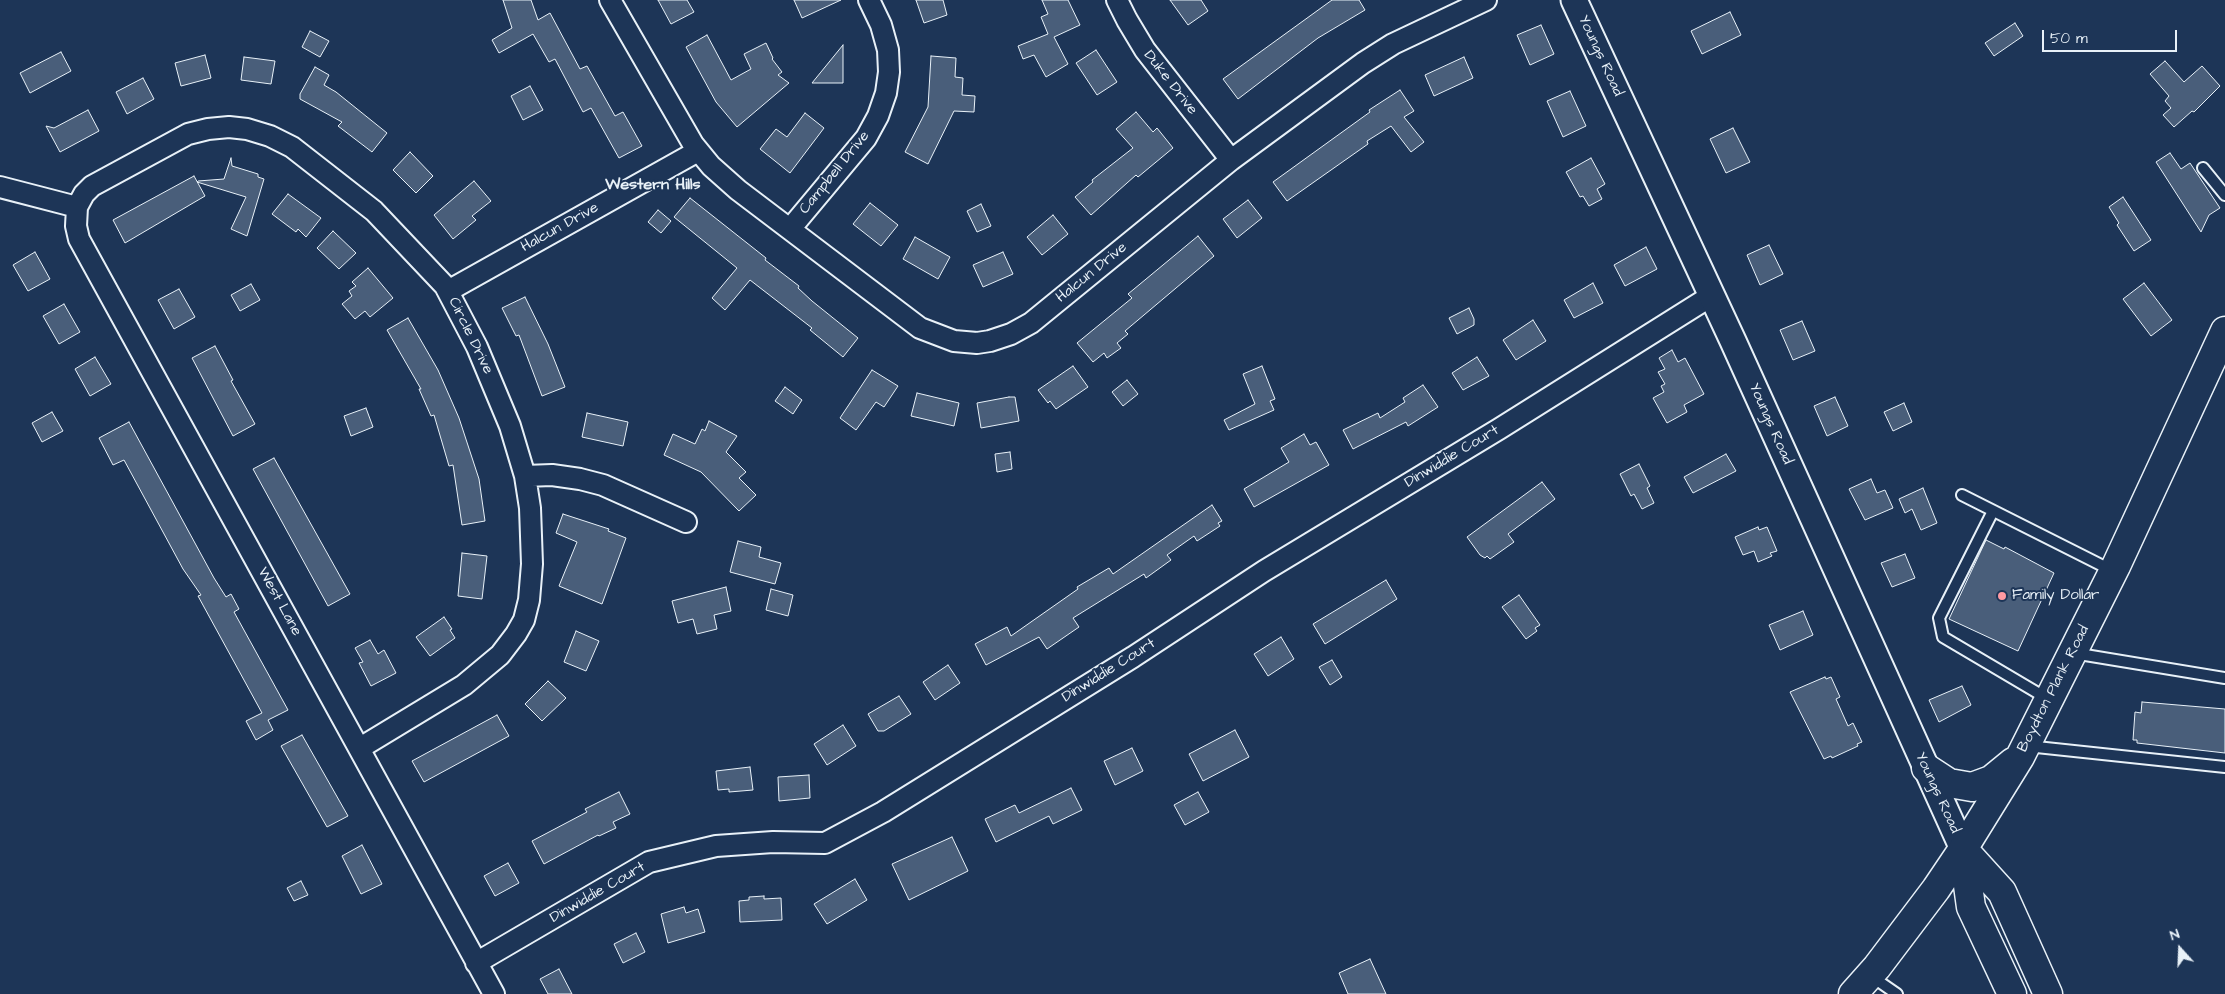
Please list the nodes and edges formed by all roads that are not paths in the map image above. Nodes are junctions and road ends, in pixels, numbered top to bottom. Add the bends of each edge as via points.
1 (610, 0) edge
2 (869, 0) edge
3 (1117, 0) edge
4 (1486, 0) edge
5 (1574, 0) edge
6 (698, 152) junction
7 (1231, 160) junction
8 (2203, 168) dead end
9 (0, 187) edge
10 (2225, 195) edge
11 (78, 207) junction
12 (790, 229) junction
13 (448, 290) junction
14 (1711, 296) junction
15 (2225, 331) edge
16 (525, 476) junction
17 (1962, 495) dead end
18 (1992, 511) junction
19 (686, 522) dead end
20 (2113, 572) junction
21 (2072, 653) junction
22 (2225, 678) edge
23 (2049, 699) junction
24 (360, 748) junction
25 (2022, 751) junction
26 (2225, 767) edge
27 (1926, 768) junction
28 (1963, 849) junction
29 (476, 963) junction
30 (1861, 985) edge
31 (494, 994) edge
32 (1896, 994) edge
33 (2012, 994) edge
34 (2048, 994) edge

1 - 6 street, Halcun Drive
2 - 12 street, Campbell Drive via 888,50 886,93 866,138
3 - 7 street, Duke Drive via 1145,50
4 - 7 street, Halcun Drive via 1393,44
5 - 14 street, Youngs Road
6 - 12 street, Halcun Drive via 738,190
6 - 13 street, Halcun Drive
7 - 12 street, Halcun Drive via 1031,323 990,341 954,340 920,328
8 - 10 lane
9 - 11 street
11 - 13 street, Circle Drive via 92,186 188,134 229,127 247,129 292,147 374,211
11 - 24 street, West Lane via 76,226 79,239
13 - 16 street, Circle Drive via 481,356 510,426
14 - 27 street, Youngs Road
14 - 29 street, Dinwiddie Court via 1499,429 1264,570 1133,657 883,812 825,843 716,846 649,862
15 - 20 main road, Boydton Plank Road
16 - 19 street via 552,475 603,485
16 - 24 street, Circle Drive via 532,564 529,600 516,634 500,655 464,685
17 - 18 lane
18 - 20 lane
18 - 23 lane via 1939,618 1943,637
20 - 21 main road, Boydton Plank Road
21 - 22 lane
21 - 23 main road, Boydton Plank Road
23 - 25 main road, Boydton Plank Road
24 - 29 street, West Lane
25 - 26 lane
25 - 27 main road via 1991,780 1972,787 1949,783
25 - 28 main road, Boydton Plank Road
27 - 28 street, Youngs Road
28 - 30 main road, Boydton Plank Road
28 - 33 main road via 1971,908
28 - 34 main road via 2002,892
29 - 31 street, West Lane
30 - 32 lane

